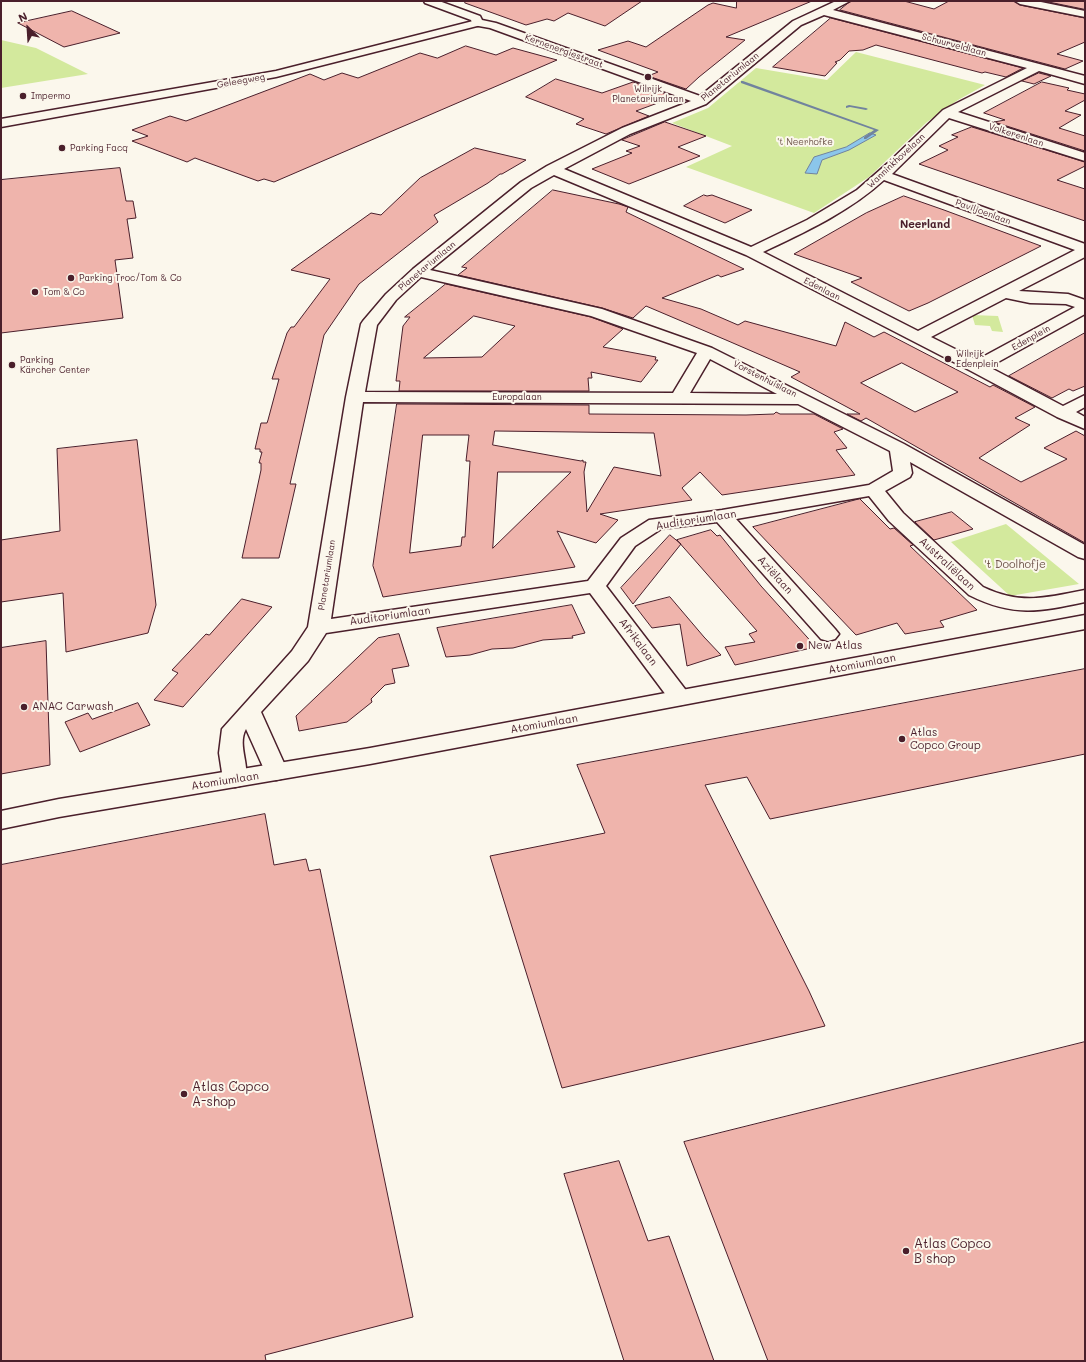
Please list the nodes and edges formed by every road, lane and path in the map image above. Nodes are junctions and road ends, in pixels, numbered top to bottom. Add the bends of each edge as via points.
1 (430, 1) edge
2 (845, 1) edge
3 (1020, 1) edge
4 (823, 11) junction
5 (1085, 14) edge
6 (478, 23) junction
7 (1039, 67) junction
8 (1085, 80) edge
9 (702, 101) junction
10 (947, 113) junction
11 (1, 123) edge
12 (1085, 157) edge
13 (893, 166) junction
14 (552, 170) junction
15 (882, 175) junction
16 (1085, 237) edge
17 (1085, 250) edge
18 (751, 252) junction
19 (418, 272) junction
20 (1002, 293) junction
21 (1085, 307) edge
22 (917, 338) junction
23 (706, 350) junction
24 (977, 367) junction
25 (355, 397) junction
26 (679, 398) junction
27 (804, 399) junction
28 (1085, 400) edge
29 (1063, 413) junction
30 (1085, 424) edge
31 (898, 448) junction
32 (874, 490) junction
33 (722, 516) junction
34 (1085, 553) edge
35 (595, 586) junction
36 (1085, 596) edge
37 (1085, 622) edge
38 (319, 627) junction
39 (828, 634) dead end
40 (680, 698) junction
41 (250, 713) junction
42 (276, 772) junction
43 (235, 779) junction
44 (1, 820) edge

1 - 6 street, Kernenergiestraat via 476,18
2 - 4 street, Planetariumlaan
3 - 5 street
4 - 7 street, Schuurveldlaan
4 - 9 street, Planetariumlaan via 797,23
6 - 9 street, Kernenergiestraat via 492,25
6 - 11 street, Geleegweg via 276,74
7 - 8 street, Schuurveldlaan
7 - 10 street, Wanninkhovelaan
9 - 14 street, Planetariumlaan via 626,131
10 - 12 street, Volkerenlaan
10 - 13 street, Wanninkhovelaan
13 - 15 street, Wanninkhovelaan
13 - 16 street, Paviljoenlaan
14 - 18 street, Edenlaan
14 - 19 street, Planetariumlaan via 526,185
15 - 17 street, Paviljoenlaan
15 - 18 street, Wanninkhovelaan via 862,193 812,223
17 - 20 street
18 - 22 street, Edenlaan
19 - 23 street, Vorstenhuislaan via 596,312
19 - 25 street, Planetariumlaan via 391,297 369,324
20 - 21 street, Edenplein via 1030,298 1068,299
20 - 22 street
21 - 24 street, Edenplein
22 - 24 street, Edenlaan
23 - 26 street
23 - 27 street, Vorstenhuislaan
24 - 29 street, Edenlaan
25 - 26 street, Europalaan
25 - 38 street, Planetariumlaan
26 - 27 street, Europalaan
27 - 31 street, Vorstenhuislaan
28 - 29 street
29 - 30 street, Edenlaan
31 - 32 street, Auditoriumlaan via 903,473
31 - 34 street, Vorstenhuislaan
32 - 33 street, Auditoriumlaan
32 - 36 street, Australiëlaan via 896,517 976,591 990,599 1001,603 1031,606
33 - 35 street, Auditoriumlaan via 656,524 628,542
33 - 39 street, Aziëlaan
35 - 38 street, Auditoriumlaan
35 - 40 street, Afrikalaan
37 - 40 street, Atomiumlaan
38 - 41 street, Planetariumlaan via 300,656
40 - 42 street, Atomiumlaan
41 - 42 street
41 - 43 street, Planetariumlaan via 234,729 231,753
42 - 43 street, Atomiumlaan
43 - 44 street, Atomiumlaan

